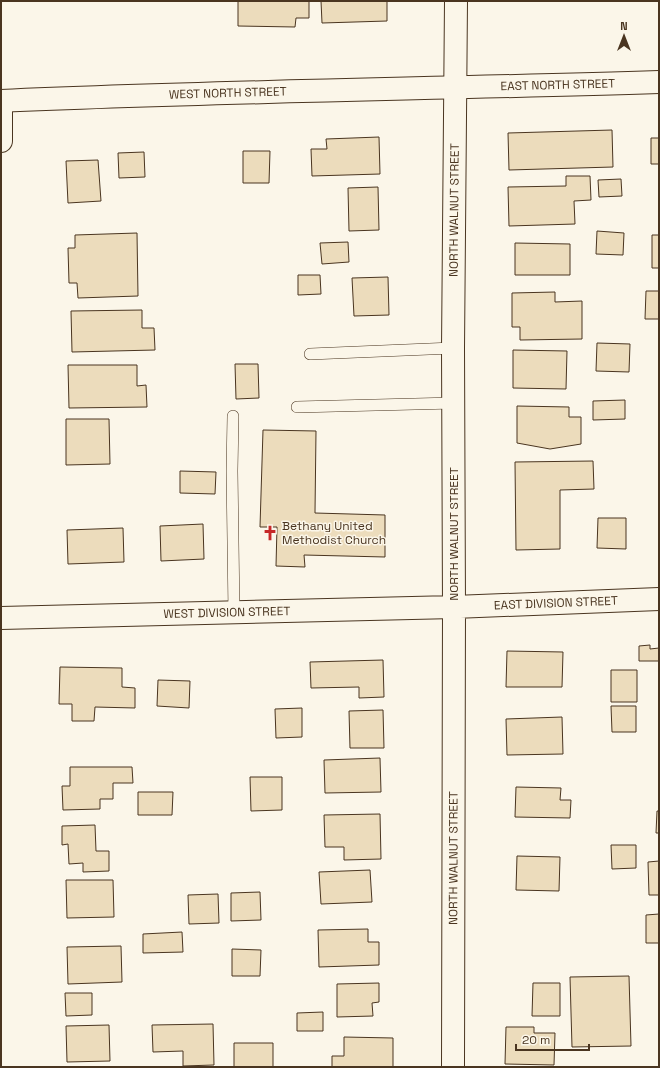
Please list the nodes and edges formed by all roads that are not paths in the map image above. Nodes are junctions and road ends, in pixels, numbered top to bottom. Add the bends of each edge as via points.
1 (456, 1) edge
2 (659, 82) edge
3 (456, 88) junction
4 (1, 101) edge
5 (1, 141) edge
6 (453, 348) junction
7 (310, 354) dead end
8 (454, 403) junction
9 (297, 406) dead end
10 (233, 416) dead end
11 (659, 599) edge
12 (454, 607) junction
13 (234, 612) junction
14 (1, 618) edge
15 (453, 1067) edge

1 - 3 street, NORTH WALNUT STREET
2 - 3 street, EAST NORTH STREET
3 - 4 street, WEST NORTH STREET via 219,92
3 - 6 street, NORTH WALNUT STREET
4 - 5 street
6 - 7 lane
6 - 8 street, NORTH WALNUT STREET
8 - 9 lane
8 - 12 street, NORTH WALNUT STREET
10 - 13 lane
11 - 12 street, EAST DIVISION STREET
12 - 13 street, WEST DIVISION STREET
12 - 15 street, NORTH WALNUT STREET
13 - 14 street, WEST DIVISION STREET

